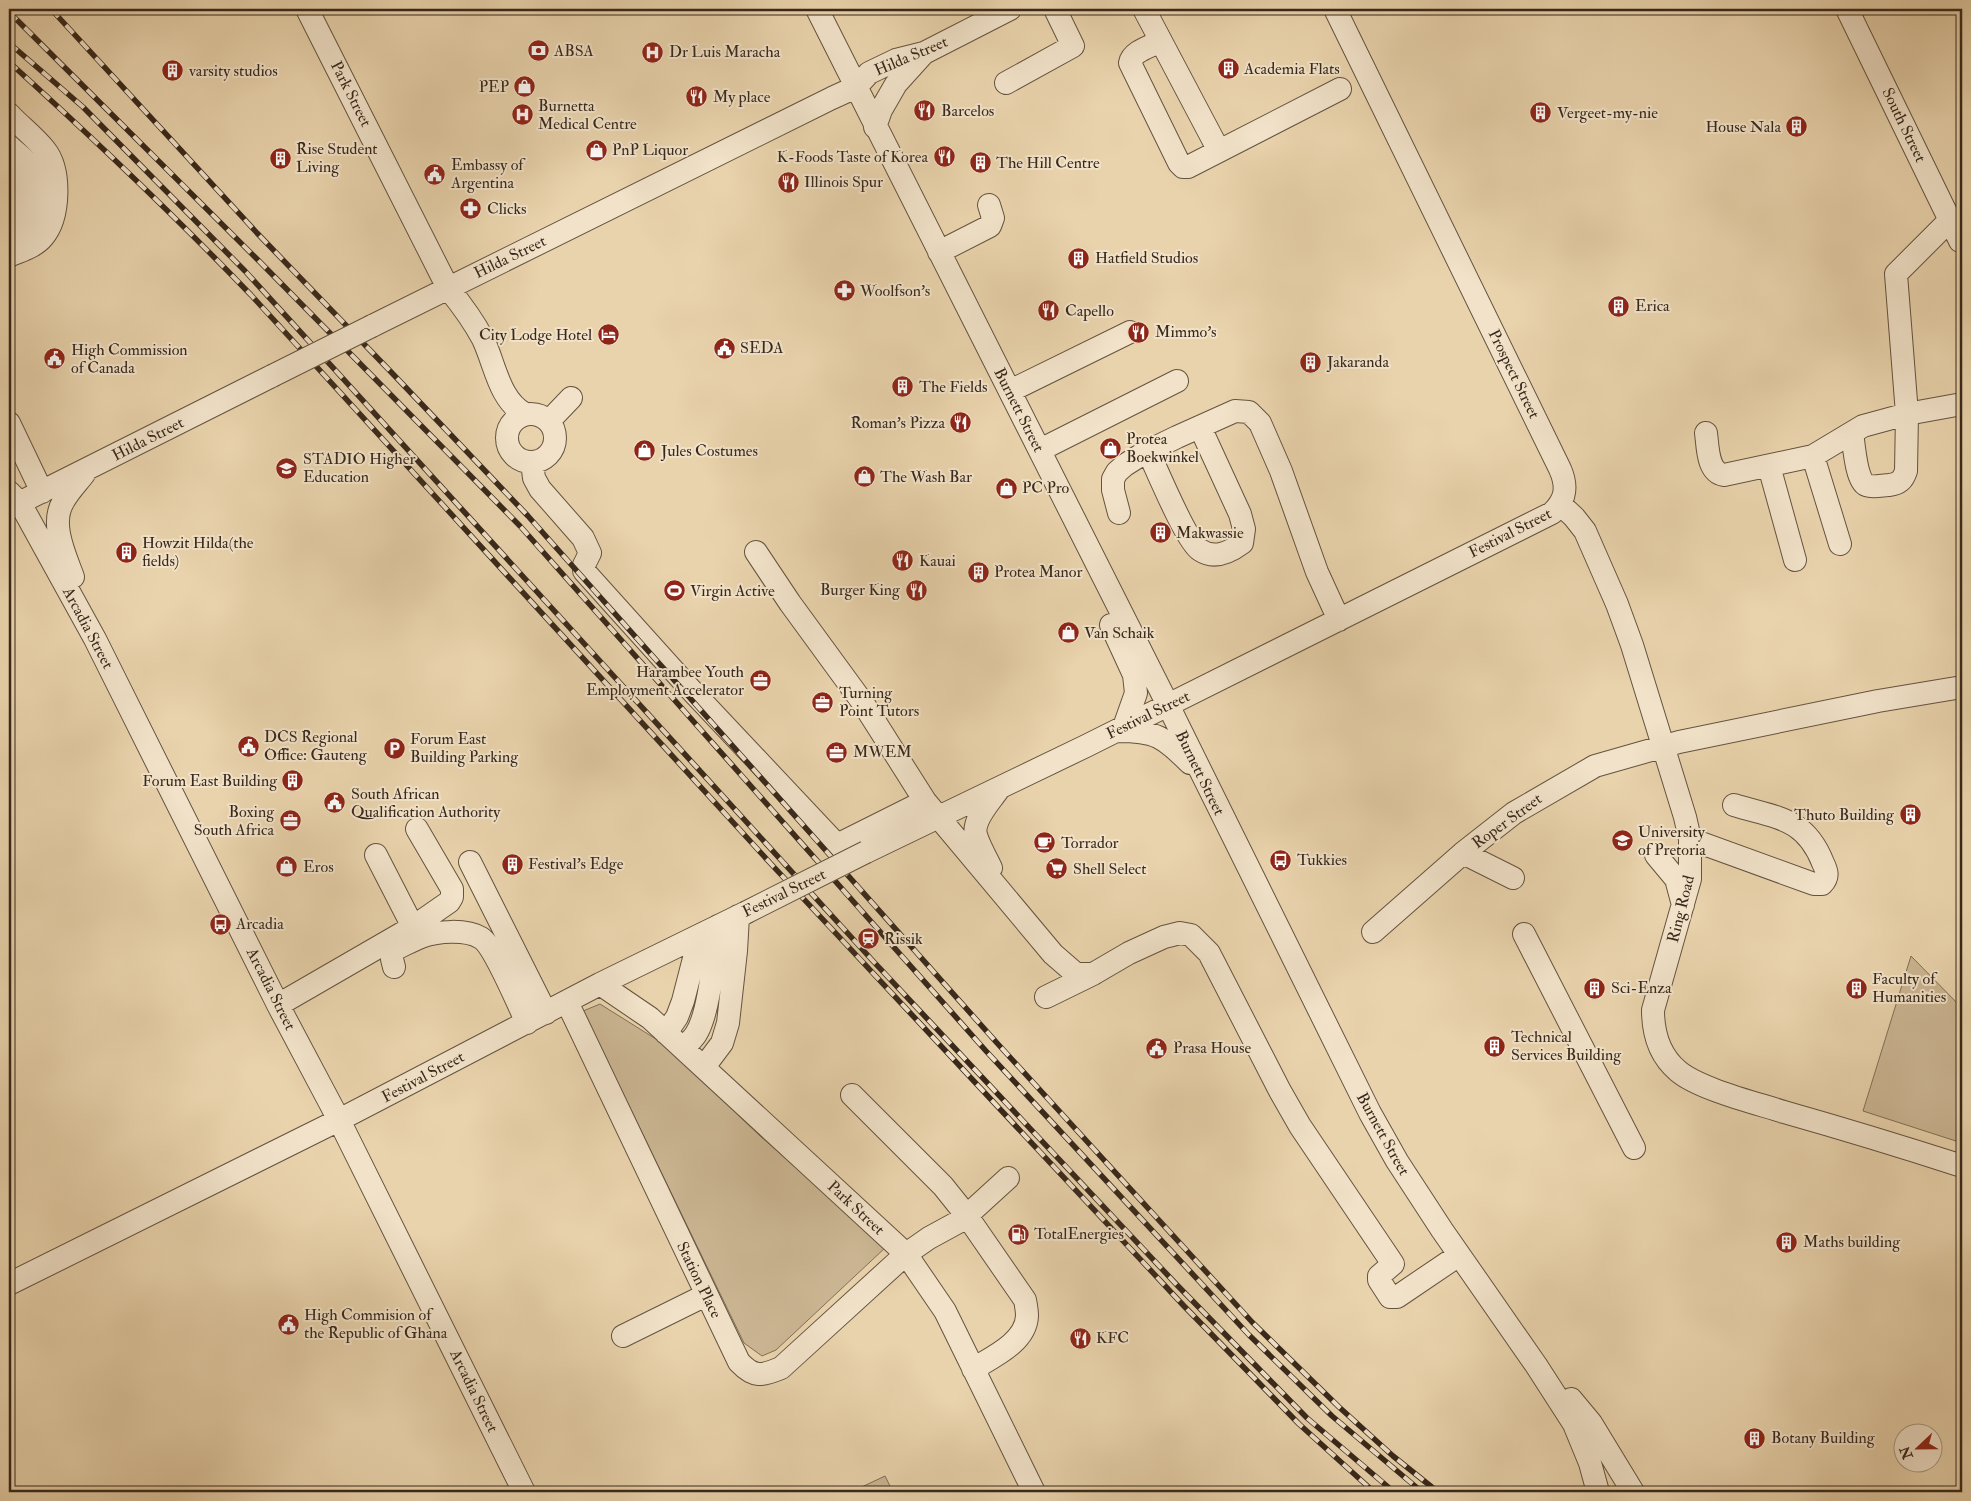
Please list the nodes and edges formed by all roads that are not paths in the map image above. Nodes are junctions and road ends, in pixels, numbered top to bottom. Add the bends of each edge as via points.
1 (307, 9) edge
2 (817, 9) edge
3 (1010, 9) edge
4 (1055, 9) edge
5 (1144, 9) edge
6 (1335, 9) edge
7 (1847, 9) edge
8 (1161, 41) junction
9 (924, 53) junction
10 (1006, 83) dead end
11 (856, 86) junction
12 (1340, 89) dead end
13 (9, 114) edge
14 (875, 127) junction
15 (9, 146) edge
16 (1219, 151) junction
17 (9, 174) edge
18 (9, 204) edge
19 (989, 205) dead end
20 (1950, 220) junction
21 (1960, 241) dead end
22 (9, 245) edge
23 (939, 252) junction
24 (9, 253) edge
25 (448, 288) junction
26 (1130, 332) dead end
27 (493, 368) junction
28 (1177, 380) dead end
29 (1010, 391) junction
30 (571, 398) dead end
31 (1962, 404) edge
32 (525, 414) junction
33 (1907, 414) junction
34 (549, 421) junction
35 (9, 423) edge
36 (1200, 427) junction
37 (508, 433) junction
38 (1706, 433) dead end
39 (1852, 433) junction
40 (9, 446) edge
41 (1040, 450) junction
42 (1148, 451) junction
43 (1813, 456) junction
44 (524, 459) junction
45 (1769, 466) junction
46 (87, 470) junction
47 (9, 480) edge
48 (23, 498) edge
49 (1561, 505) junction
50 (1119, 513) dead end
51 (1072, 515) junction
52 (1840, 544) dead end
53 (756, 552) dead end
54 (1795, 560) dead end
55 (1339, 620) junction
56 (95, 639) junction
57 (1962, 687) edge
58 (1168, 705) junction
59 (1119, 729) junction
60 (1662, 746) junction
61 (1201, 775) junction
62 (999, 789) junction
63 (1734, 805) dead end
64 (932, 809) junction
65 (416, 829) dead end
66 (1690, 839) junction
67 (1463, 853) junction
68 (376, 855) dead end
69 (1656, 855) dead end
70 (470, 862) dead end
71 (1513, 878) dead end
72 (998, 889) junction
73 (1683, 905) junction
74 (725, 922) junction
75 (413, 927) junction
76 (1373, 932) dead end
77 (1524, 934) dead end
78 (394, 966) dead end
79 (1092, 974) junction
80 (600, 984) junction
81 (1046, 996) dead end
82 (567, 1002) junction
83 (278, 1005) junction
84 (536, 1018) junction
85 (666, 1033) junction
86 (683, 1048) junction
87 (704, 1067) junction
88 (852, 1095) dead end
89 (339, 1120) junction
90 (1634, 1148) dead end
91 (1962, 1166) edge
92 (1008, 1178) dead end
93 (967, 1216) junction
94 (906, 1254) junction
95 (1459, 1255) junction
96 (12, 1276) edge
97 (706, 1295) junction
98 (1498, 1309) junction
99 (624, 1336) dead end
100 (973, 1369) junction
101 (524, 1492) edge
102 (1034, 1492) edge
103 (1598, 1492) edge
104 (1633, 1492) edge

1 - 25 street, Park Street
2 - 11 street, Burnett Street
3 - 9 street, Hilda Street
4 - 10 street via 1073,46
5 - 8 street
6 - 49 street, Prospect Street via 1560,469 1564,496
7 - 20 street, South Street
8 - 16 street
8 - 16 street via 1134,55 1130,63 1179,163 1188,167
9 - 11 street, Hilda Street via 896,60 869,74
9 - 14 street via 896,84
11 - 14 street, Burnett Street
11 - 25 street, Hilda Street
12 - 16 street
13 - 24 street via 46,151 56,178 56,200 42,238
14 - 23 street, Burnett Street
15 - 24 street via 29,166 38,191 40,217 34,236
17 - 24 street via 22,187 29,218 24,235
18 - 22 street via 18,218 19,227
19 - 23 street via 993,218 990,226
20 - 21 street, South Street
20 - 33 street via 1896,274
23 - 29 street, Burnett Street
25 - 27 street, Park Street via 483,339
25 - 46 street, Hilda Street, bridge
26 - 29 street
27 - 32 street via 509,401
27 - 37 street
28 - 41 street
29 - 41 street, Burnett Street
30 - 34 street
31 - 33 street
32 - 34 street via 535,414
32 - 37 street via 510,425
33 - 39 street via 1863,426
33 - 39 street via 1906,471 1896,484 1868,486 1863,483
34 - 44 street via 555,434 550,454 542,460
35 - 48 street, Arcadia Street
36 - 42 street
36 - 42 street via 1244,529 1242,543 1229,553 1213,555 1199,550 1188,537
36 - 55 street via 1235,411 1249,412 1260,423 1317,572
37 - 44 street via 510,450
38 - 45 street via 1713,470 1718,474
39 - 43 street
40 - 48 street
41 - 51 street, Burnett Street
42 - 50 street via 1125,465 1113,479
43 - 45 street
43 - 52 street
44 - 64 street via 526,481 540,489 583,538 590,553 584,571 837,845
45 - 54 street
46 - 48 street, Hilda Street
46 - 56 street via 62,502 58,513 63,550
47 - 48 street
48 - 56 street, Arcadia Street
49 - 55 street, Festival Street via 1552,513
49 - 60 street via 1585,531 1617,604
51 - 58 street, Burnett Street
51 - 59 street via 1079,555 1134,675 1136,693
53 - 64 street via 863,703
55 - 58 street, Festival Street
56 - 83 street, Arcadia Street
57 - 60 street
58 - 59 street, Festival Street
58 - 61 street, Burnett Street
59 - 61 street via 1157,735
59 - 62 street, Festival Street
60 - 66 street, Ring Road
60 - 67 street, Roper Street via 1595,766 1574,777 1514,813
61 - 95 street, Burnett Street via 1370,1113 1397,1161
62 - 64 street, Festival Street
62 - 72 street via 975,829
63 - 66 street via 1793,823 1804,831 1822,858 1826,880 1822,884 1814,884
64 - 72 street
64 - 74 street, Festival Street, bridge via 866,852
65 - 75 street via 452,889 452,897
66 - 73 street, Ring Road via 1690,879
67 - 71 street
67 - 76 street, Roper Street
68 - 75 street
69 - 73 street via 1676,879
70 - 84 street
72 - 79 street via 1053,954 1076,974
73 - 91 street, Ring Road via 1653,1010 1656,1038 1666,1058 1678,1071 1693,1080 1750,1101
74 - 80 street, Festival Street
74 - 85 street
74 - 86 street via 700,1025 696,1035
74 - 87 street via 736,951 728,1023 722,1043
75 - 83 street
77 - 90 street
78 - 84 street via 393,950 422,937 448,932 471,934 483,939
79 - 81 street
79 - 95 street via 1164,937 1180,933 1191,935 1209,953 1300,1126 1393,1264 1379,1276 1390,1297 1397,1297
80 - 82 street, Festival Street
80 - 85 street, Park Street via 650,1018
82 - 84 street, Festival Street
82 - 97 street, Station Place
83 - 89 street, Arcadia Street
84 - 89 street, Festival Street
85 - 86 street, Park Street
86 - 87 street, Park Street
87 - 94 street, Park Street
88 - 93 street via 943,1186
89 - 96 street, Festival Street
89 - 101 street, Arcadia Street
92 - 93 street, Station Place
93 - 94 street, Station Place
93 - 100 street via 1025,1300 1027,1316 1018,1337
94 - 97 street, Station Place via 781,1368 764,1375 748,1372 739,1362
94 - 100 street, Park Street via 945,1311
95 - 98 street, Burnett Street
97 - 99 street
98 - 103 street, Burnett Street via 1574,1424
98 - 104 street via 1591,1423
100 - 102 street, Park Street

